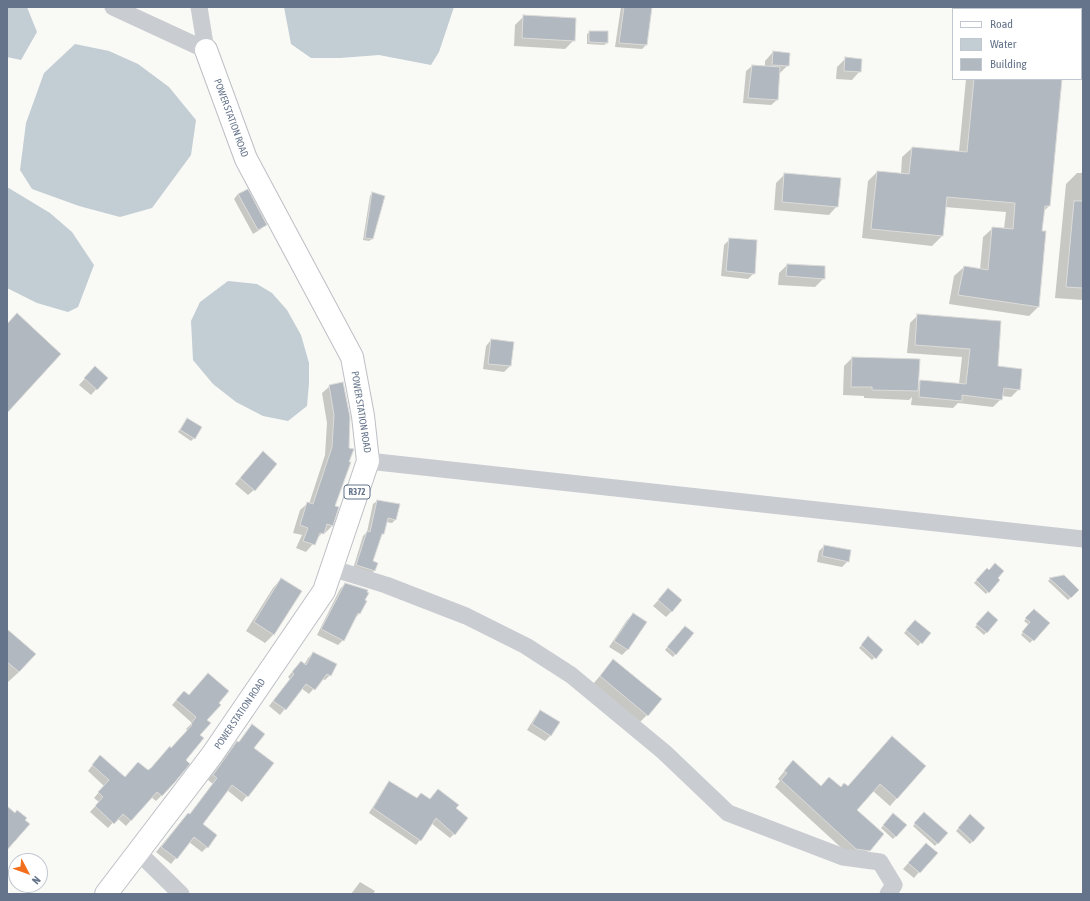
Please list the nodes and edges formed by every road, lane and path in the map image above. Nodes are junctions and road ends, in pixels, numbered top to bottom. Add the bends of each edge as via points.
1 (112, 7) edge
2 (199, 7) edge
3 (206, 50) junction
4 (368, 461) junction
5 (1083, 539) edge
6 (332, 568) junction
7 (138, 852) junction
8 (106, 894) edge
9 (181, 894) edge
10 (888, 894) edge

1 - 3 street
2 - 3 street, POWER STATION ROAD
3 - 4 main road, POWER STATION ROAD / R372 via 246,159 352,357
4 - 5 street
4 - 6 main road, POWER STATION ROAD / R372
6 - 7 main road, POWER STATION ROAD / R372 via 324,591 212,755
6 - 10 street via 386,585 466,616 526,646 571,675 664,752 728,813 843,857 880,862 894,885
7 - 8 main road, POWER STATION ROAD / R372
7 - 9 street

